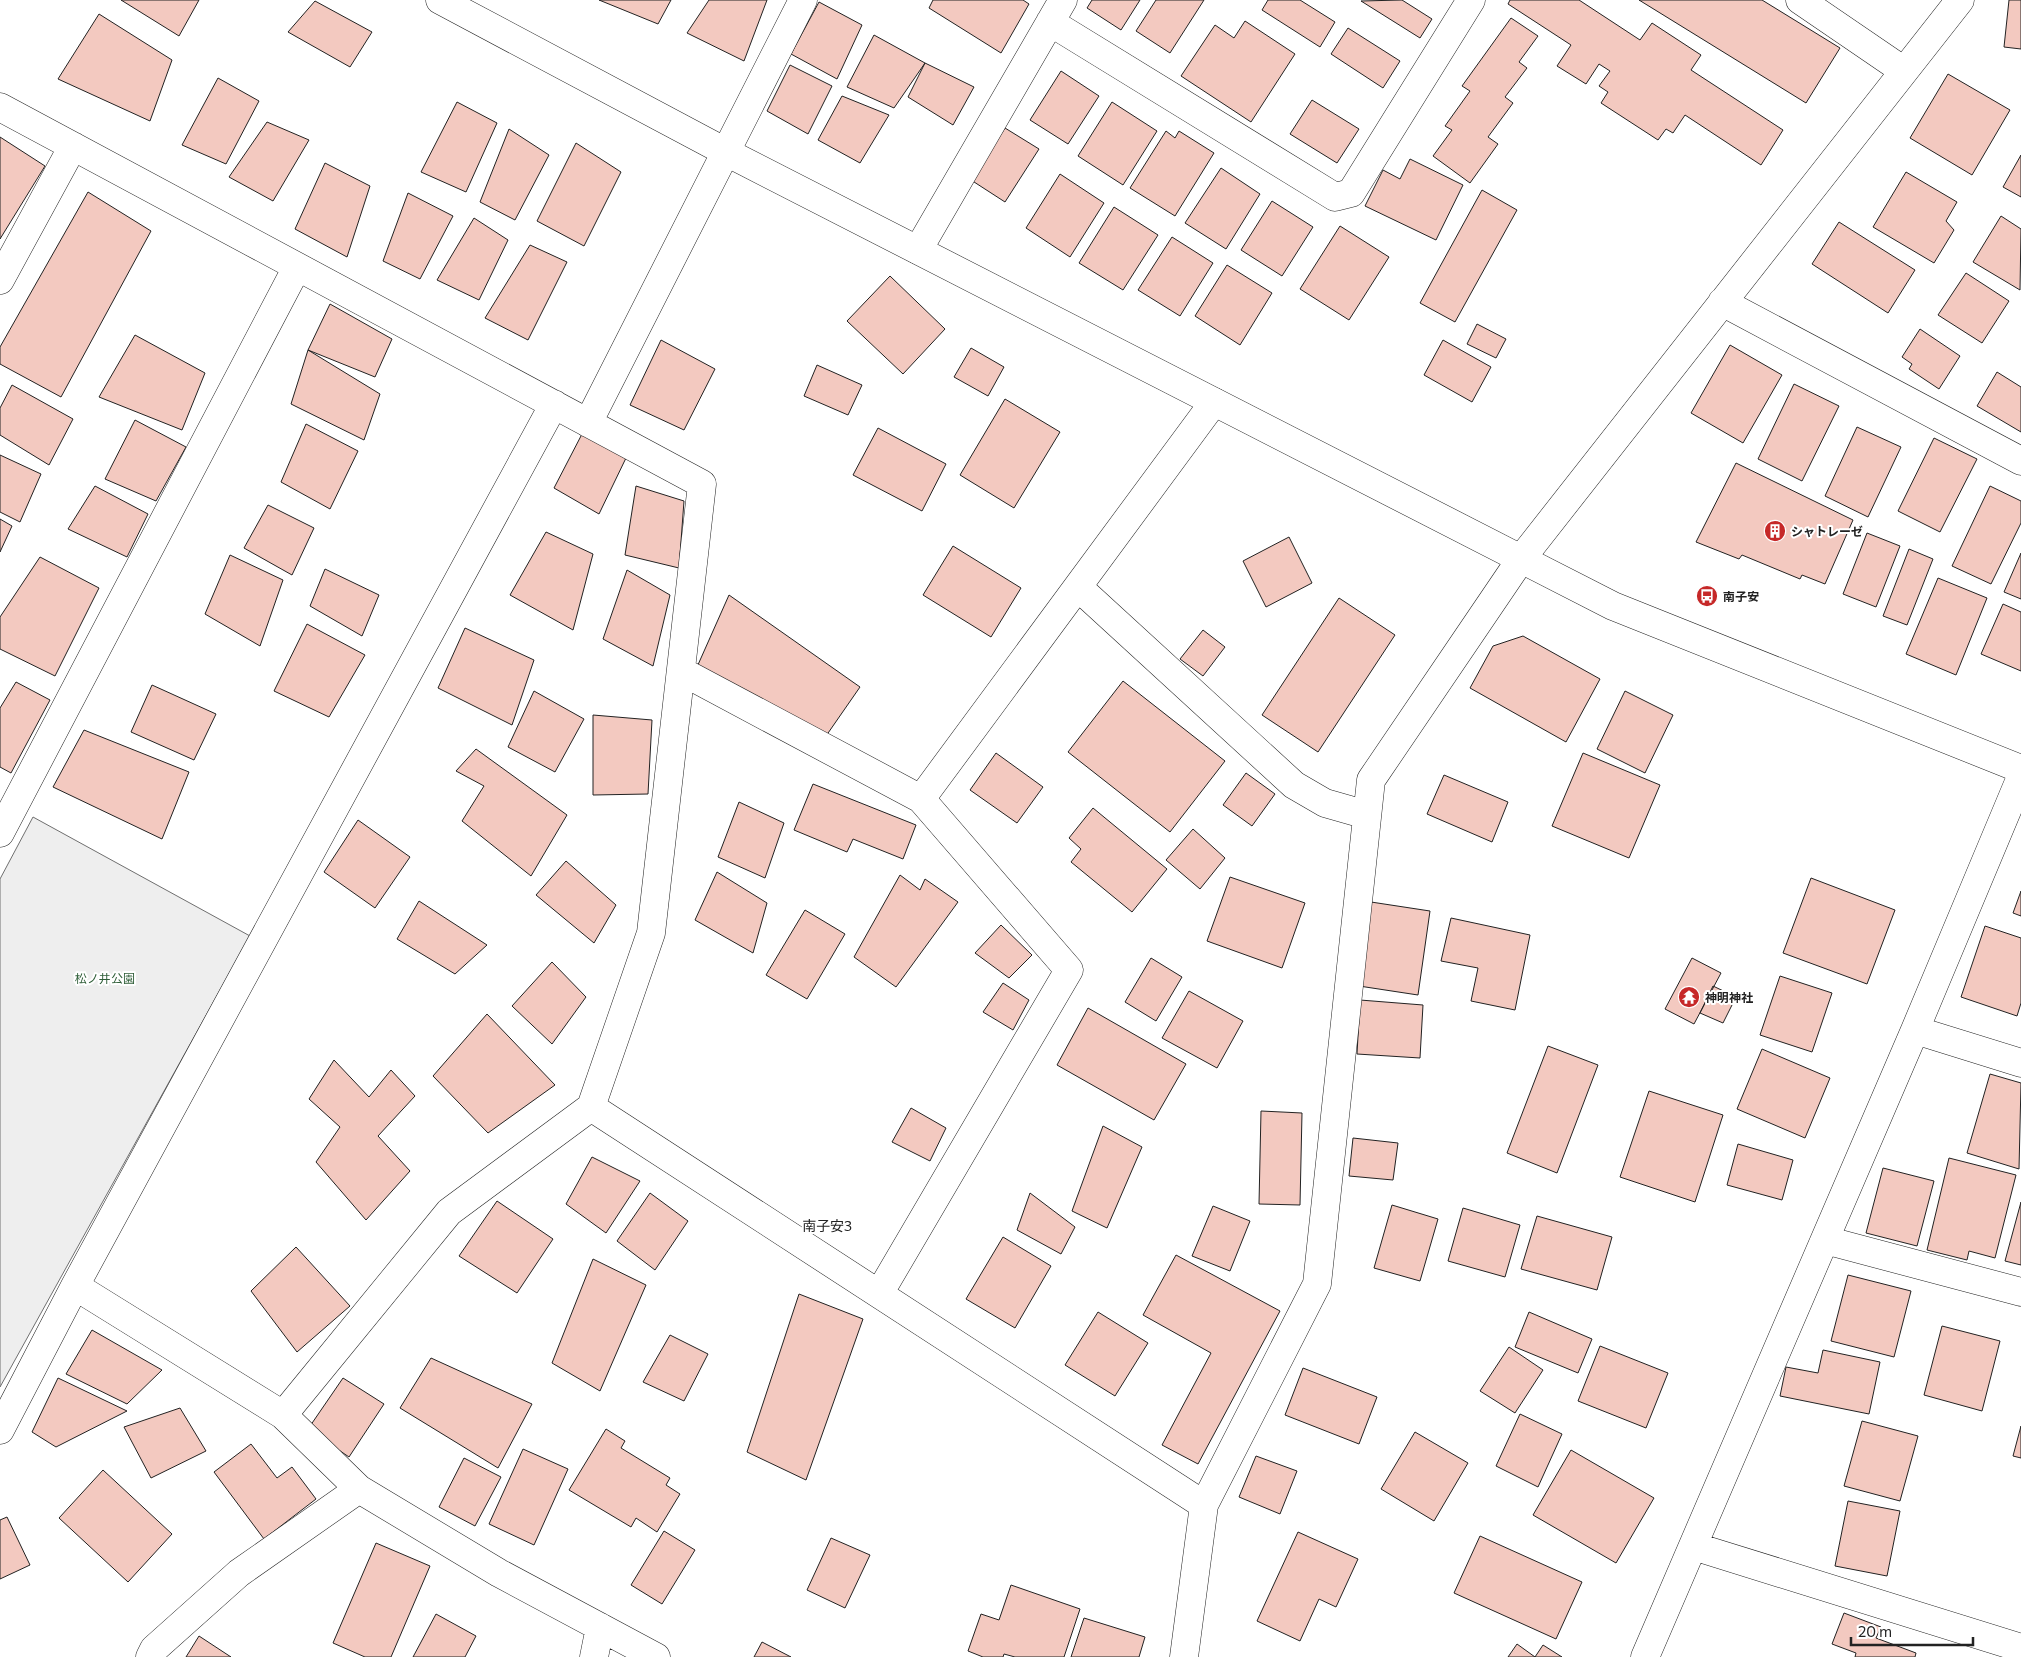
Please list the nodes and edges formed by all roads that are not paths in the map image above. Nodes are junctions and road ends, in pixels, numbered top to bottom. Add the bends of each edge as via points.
1 (440, 0) edge
2 (803, 0) edge
3 (1800, 0) edge
4 (1960, 0) edge
5 (1465, 2) edge
6 (1057, 11) edge
7 (1904, 71) junction
8 (0, 107) edge
9 (73, 146) junction
10 (724, 151) junction
11 (918, 250) junction
12 (297, 266) junction
13 (0, 280) edge
14 (1722, 302) junction
15 (1214, 402) junction
16 (554, 404) junction
17 (588, 423) junction
18 (2021, 461) edge
19 (1521, 559) junction
20 (1078, 587) junction
21 (681, 672) junction
22 (2021, 769) edge
23 (2021, 777) edge
24 (921, 799) junction
25 (7, 802) edge
26 (1367, 815) junction
27 (0, 833) edge
28 (1915, 1030) junction
29 (2021, 1063) edge
30 (591, 1107) junction
31 (1825, 1240) junction
32 (75, 1286) junction
33 (2021, 1292) edge
34 (879, 1294) junction
35 (283, 1415) junction
36 (0, 1430) edge
37 (359, 1489) junction
38 (1204, 1505) junction
39 (1693, 1546) junction
40 (600, 1627) junction
41 (2021, 1648) edge
42 (150, 1657) edge
43 (594, 1657) edge
44 (656, 1657) edge
45 (1184, 1657) edge
46 (1645, 1657) edge

1 - 10 street
2 - 10 street
3 - 7 street
4 - 7 street
5 - 6 street via 1351,193 1335,197
6 - 11 street
7 - 14 street
8 - 9 street
9 - 12 street
9 - 13 street
10 - 11 street
10 - 17 street
11 - 15 street
12 - 16 street
12 - 25 street
14 - 18 street
14 - 19 street
15 - 19 street
15 - 20 street
16 - 17 street
16 - 32 street
17 - 21 street via 702,484
19 - 22 street via 1613,606
19 - 26 street via 1371,780
20 - 24 street
20 - 26 street via 1294,785 1325,804
21 - 24 street
21 - 30 street via 651,933
23 - 28 street
24 - 34 street via 1069,970
25 - 27 street
26 - 38 street via 1317,1284
28 - 29 street
28 - 31 street
30 - 34 street
30 - 35 street via 449,1212
31 - 33 street
31 - 39 street
32 - 35 street
32 - 36 street
34 - 38 street
35 - 37 street
37 - 40 street via 499,1573
37 - 42 street via 239,1573 154,1649
38 - 45 street
39 - 41 street
39 - 46 street
40 - 43 street
40 - 44 street

